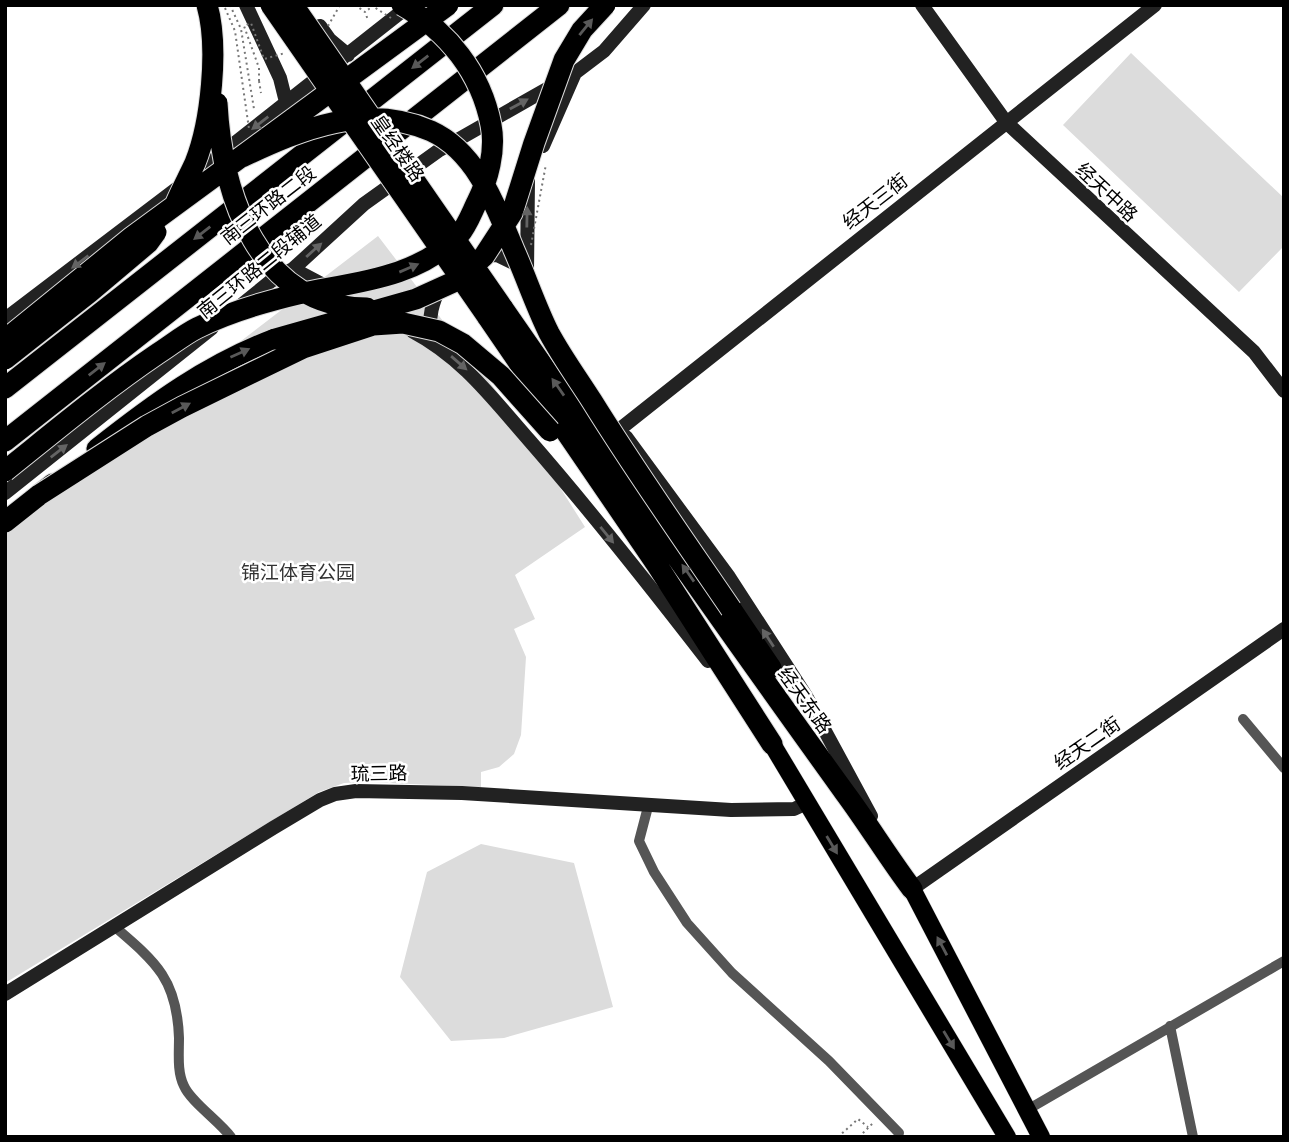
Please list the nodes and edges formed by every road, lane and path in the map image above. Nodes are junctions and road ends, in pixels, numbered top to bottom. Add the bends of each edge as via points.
1 (207, 5) edge
2 (224, 5) edge
3 (230, 5) edge
4 (246, 5) edge
5 (271, 5) edge
6 (293, 5) edge
7 (306, 5) edge
8 (340, 5) edge
9 (355, 5) edge
10 (364, 5) edge
11 (402, 5) edge
12 (410, 5) edge
13 (448, 5) edge
14 (493, 5) edge
15 (559, 5) edge
16 (605, 5) edge
17 (644, 5) edge
18 (922, 5) edge
19 (1155, 5) edge
20 (365, 12) junction
21 (327, 29) dead end
22 (372, 35) junction
23 (214, 46) junction
24 (290, 51) dead end
25 (348, 55) junction
26 (575, 73) junction
27 (261, 93) dead end
28 (286, 102) junction
29 (1006, 122) junction
30 (253, 126) junction
31 (242, 157) junction
32 (293, 269) junction
33 (527, 270) junction
34 (383, 308) junction
35 (495, 312) junction
36 (5, 319) edge
37 (5, 340) edge
38 (430, 341) junction
39 (5, 359) edge
40 (5, 388) edge
41 (1284, 391) edge
42 (620, 429) junction
43 (5, 441) edge
44 (5, 471) edge
45 (5, 493) edge
46 (39, 495) junction
47 (5, 522) edge
48 (657, 565) junction
49 (1284, 629) edge
50 (1243, 719) dead end
51 (772, 744) junction
52 (1284, 768) edge
53 (847, 796) junction
54 (649, 803) junction
55 (807, 803) junction
56 (912, 889) junction
57 (114, 927) junction
58 (1284, 961) edge
59 (5, 993) edge
60 (1170, 1026) junction
61 (1027, 1110) junction
62 (880, 1113) junction
63 (868, 1127) junction
64 (899, 1133) dead end
65 (231, 1137) edge
66 (838, 1137) edge
67 (859, 1137) edge
68 (1007, 1137) edge
69 (1041, 1137) edge
70 (1193, 1137) edge

1 - 23 highway, bridge
2 - 30 path, bridge via 234,31
3 - 30 path via 241,29
4 - 28 street
5 - 35 highway, 皇经楼路, bridge
6 - 35 highway, 皇经楼路, bridge
7 - 25 street via 330,40
8 - 21 path, bridge
9 - 20 path
10 - 20 path via 369,9
44 -> 11 highway, bridge via 129,373 195,330 227,314 401,272 430,259 461,233 485,185 493,133 488,110 467,63 424,17
12 - 22 street
13 - 31 highway, bridge
14 -> 40 highway, 南三环路二段
43 -> 15 highway, 南三环路二段
34 -> 16 highway, bridge via 458,280 484,257 512,213 564,60
17 - 26 street, 南三环路二段辅道 via 604,51
18 - 29 street, 经天中路
19 - 29 street, 经天三街
20 - 22 path
22 - 25 street
23 - 34 highway, bridge via 218,127 230,190 245,228 287,282 320,302
23 - 39 highway, bridge via 207,119 175,205 148,243
24 - 27 path, bridge via 264,59 251,23 244,26 259,68
25 - 28 street
32 -> 26 street, 南三环路二段辅道 via 364,204 429,158
33 -> 26 street via 528,180
28 -> 30 street
29 - 41 street, 经天中路 via 1254,352
29 - 42 street, 经天三街
30 -> 36 street
31 - 37 highway, bridge via 132,237
31 - 53 highway, bridge via 325,123 380,119 431,131 467,160 485,186 549,333 793,701
32 - 38 street
45 -> 32 street, 南三环路二段辅道 via 271,281
33 - 38 street via 496,255 473,256 445,277 429,318
33 - 42 street via 534,310
46 -> 34 highway, bridge via 141,414 207,369 275,339
35 - 48 highway
53 -> 35 highway, 经天东路
38 -> 51 street via 463,365 562,478
56 -> 42 street via 806,696 729,578
46 - 47 highway
46 -> 48 highway, bridge via 181,407 303,348 373,325 403,323 439,331 463,344 501,376
48 - 51 highway
49 - 56 street, 经天二街
50 - 52 street
51 - 55 main road
53 - 56 highway, 经天东路
54 - 55 street, 琉三路 via 731,810 794,809
54 - 57 street, 琉三路 via 462,793 335,794
54 - 62 street via 639,841 687,923
55 -> 68 main road
61 -> 56 main road, 经天东路
57 - 59 street, 琉三路
57 - 65 street via 162,972 178,1012 183,1085
58 - 60 street
60 - 61 street
60 - 70 street
61 - 69 main road, 经天东路
62 - 63 path
62 - 64 street
63 - 66 path via 858,1119
63 - 67 path

